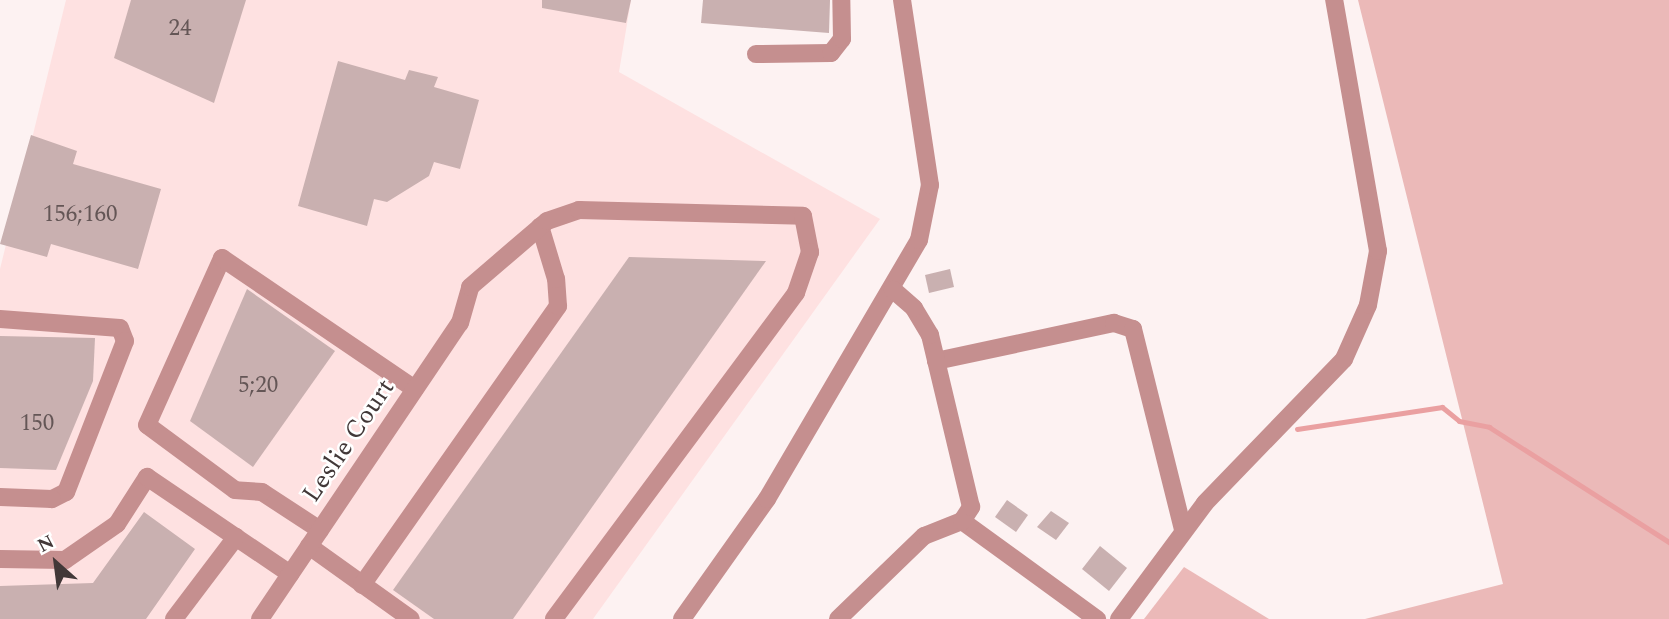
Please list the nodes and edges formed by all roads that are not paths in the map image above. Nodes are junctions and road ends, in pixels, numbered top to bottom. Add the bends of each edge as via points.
1 (841, 0) edge
2 (902, 0) edge
3 (1334, 0) edge
4 (756, 54) dead end
5 (540, 226) junction
6 (893, 290) junction
7 (0, 318) edge
8 (936, 361) junction
9 (415, 390) junction
10 (0, 497) edge
11 (962, 521) junction
12 (320, 530) junction
13 (1183, 530) junction
14 (236, 537) junction
15 (309, 547) junction
16 (0, 559) edge
17 (290, 574) junction
18 (362, 585) junction
19 (174, 619) edge
20 (260, 619) edge
21 (411, 619) edge
22 (554, 619) edge
23 (682, 619) edge
24 (838, 619) edge
25 (1097, 619) edge
26 (1119, 619) edge

1 - 4 street via 842,39 831,53
2 - 6 street via 930,185 919,240
3 - 13 street via 1378,251 1368,305 1344,359
5 - 9 street, Leslie Court via 470,287 460,323
5 - 18 street via 556,279 558,306
5 - 22 street via 579,210 803,216 810,252 796,293
6 - 8 street via 914,308 930,335
6 - 23 street via 767,499
7 - 10 street via 120,328 124,349 66,492 52,499
8 - 11 street via 971,507
8 - 13 street via 1114,323 1133,329
9 - 12 street, Leslie Court
9 - 12 street via 222,258 147,425 235,490 262,492
11 - 24 street via 923,536
11 - 25 street
12 - 15 street, Leslie Court
13 - 26 street
14 - 16 street via 147,477 117,524 65,560
14 - 17 street
14 - 19 street
15 - 17 street, Leslie Court
15 - 18 street
17 - 20 street, Leslie Court
18 - 21 street

